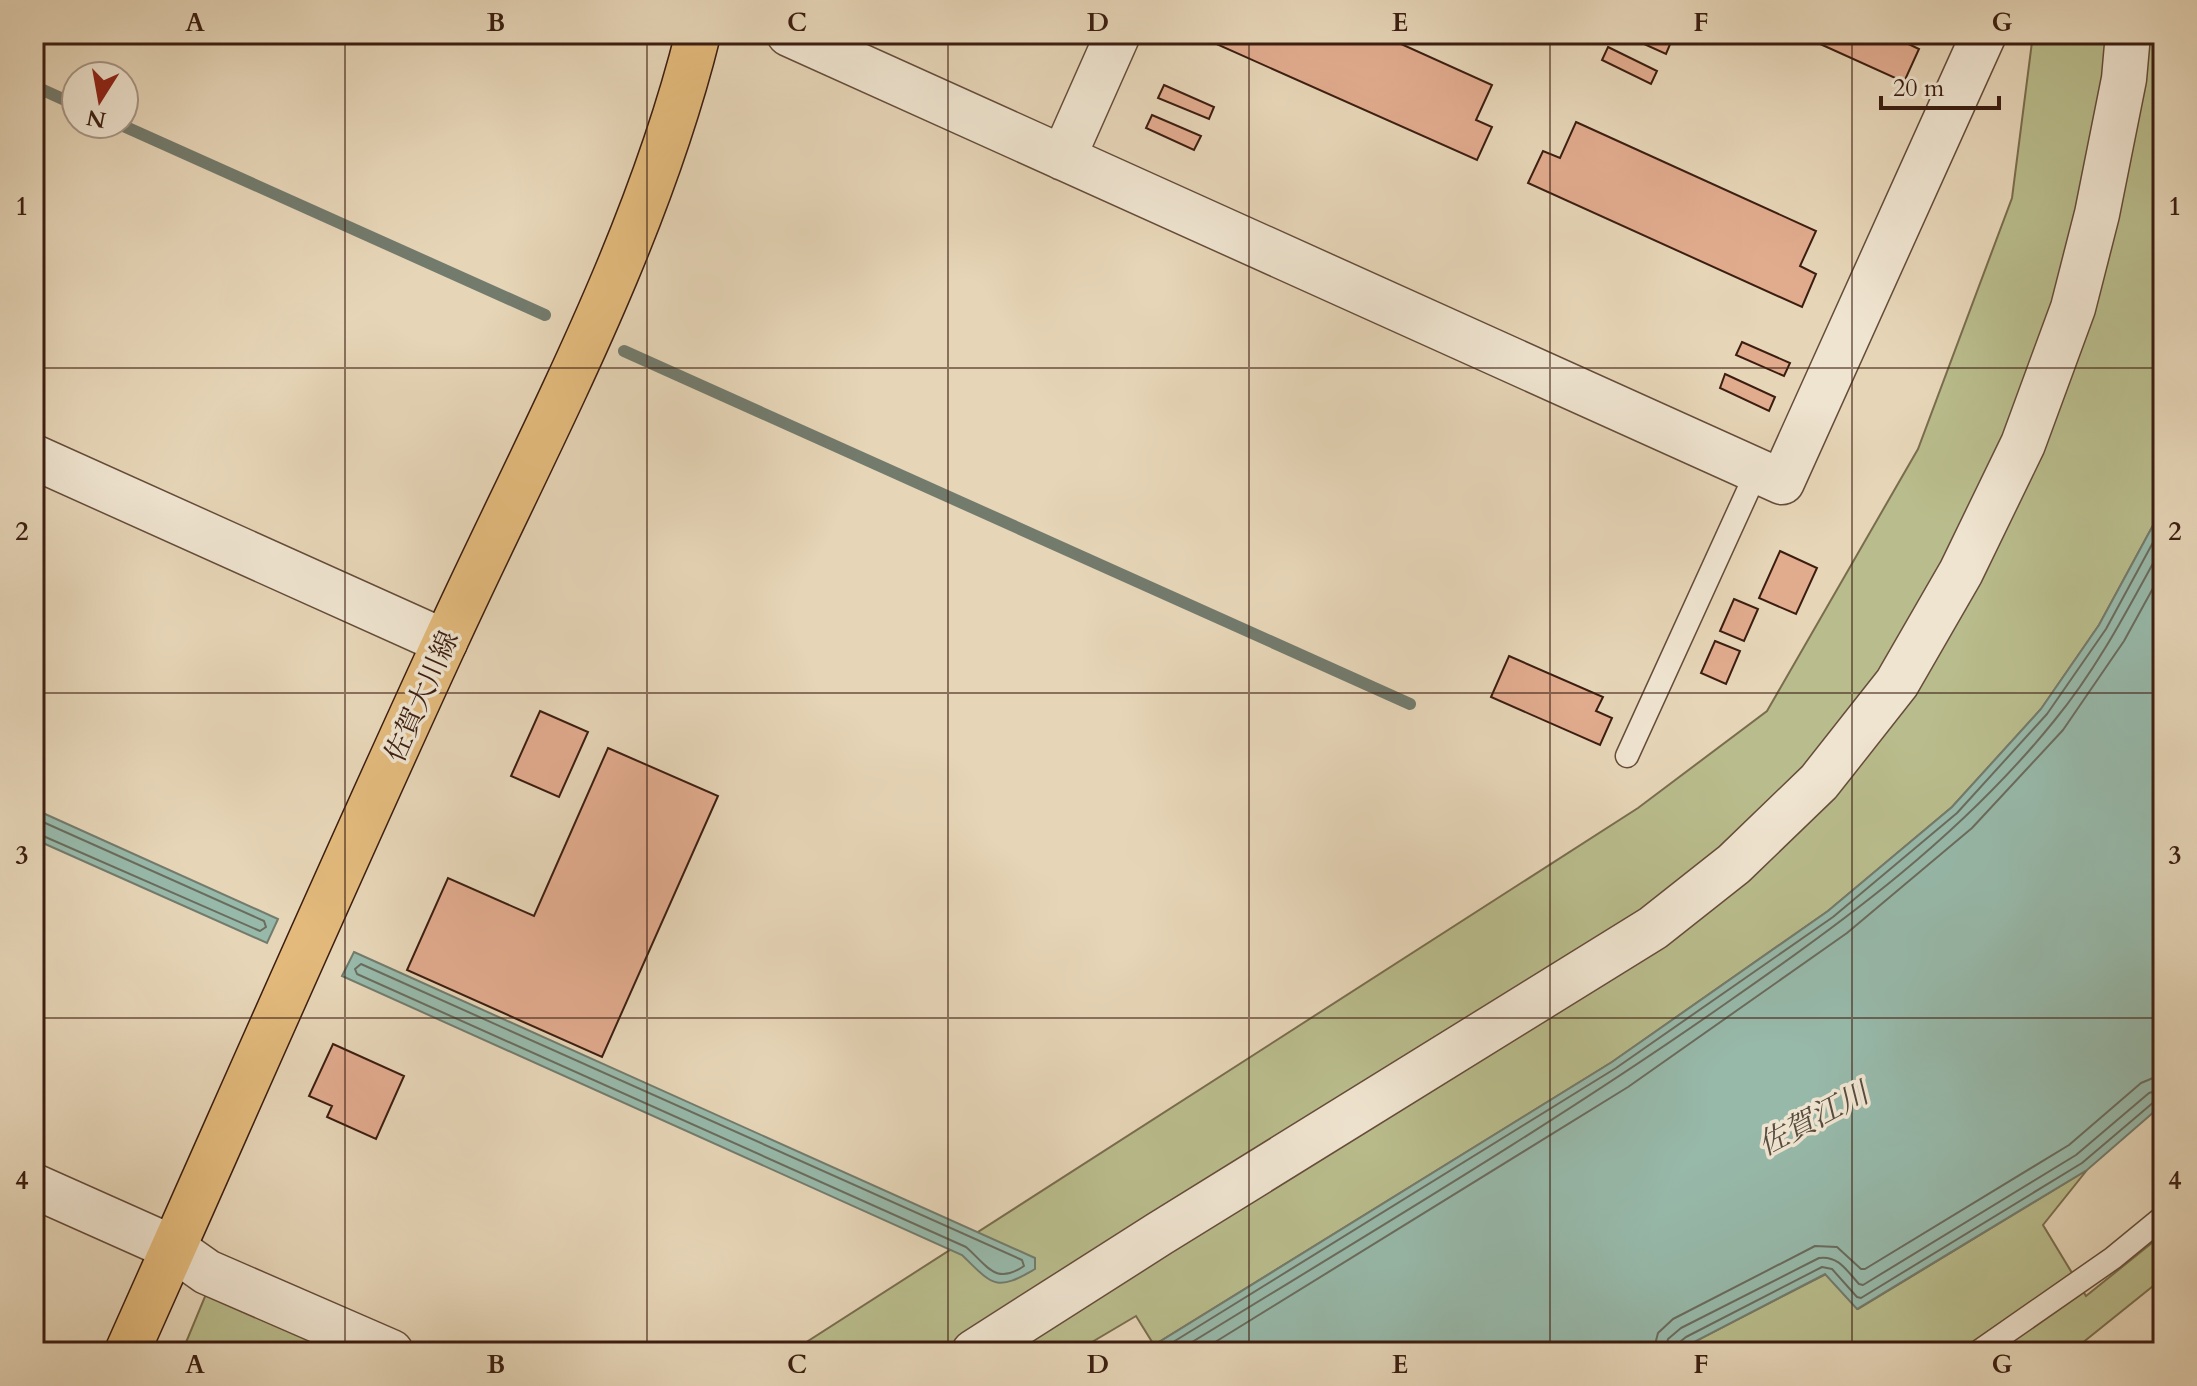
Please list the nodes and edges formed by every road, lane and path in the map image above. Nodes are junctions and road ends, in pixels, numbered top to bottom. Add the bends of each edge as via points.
1 (698, 34) edge
2 (789, 34) edge
3 (1118, 34) edge
4 (1984, 34) edge
5 (2128, 34) edge
6 (1063, 158) junction
7 (34, 457) edge
8 (1757, 471) junction
9 (445, 642) junction
10 (1627, 756) dead end
11 (34, 1186) edge
12 (2163, 1217) edge
13 (173, 1248) junction
14 (127, 1352) edge
15 (391, 1352) edge
16 (974, 1352) edge
17 (1978, 1352) edge

1 - 9 main road, 佐賀大川線 via 681,101 620,269
2 - 6 street
3 - 6 street
4 - 8 street via 1782,482
5 - 16 street via 2097,214 2073,308 2023,444 1961,572 1897,683 1819,782 1734,864 1653,928
6 - 8 street
7 - 9 street
8 - 10 lane
9 - 13 main road, 佐賀大川線
11 - 13 street
12 - 17 lane
13 - 14 main road, 佐賀大川線
13 - 15 street via 207,1272

